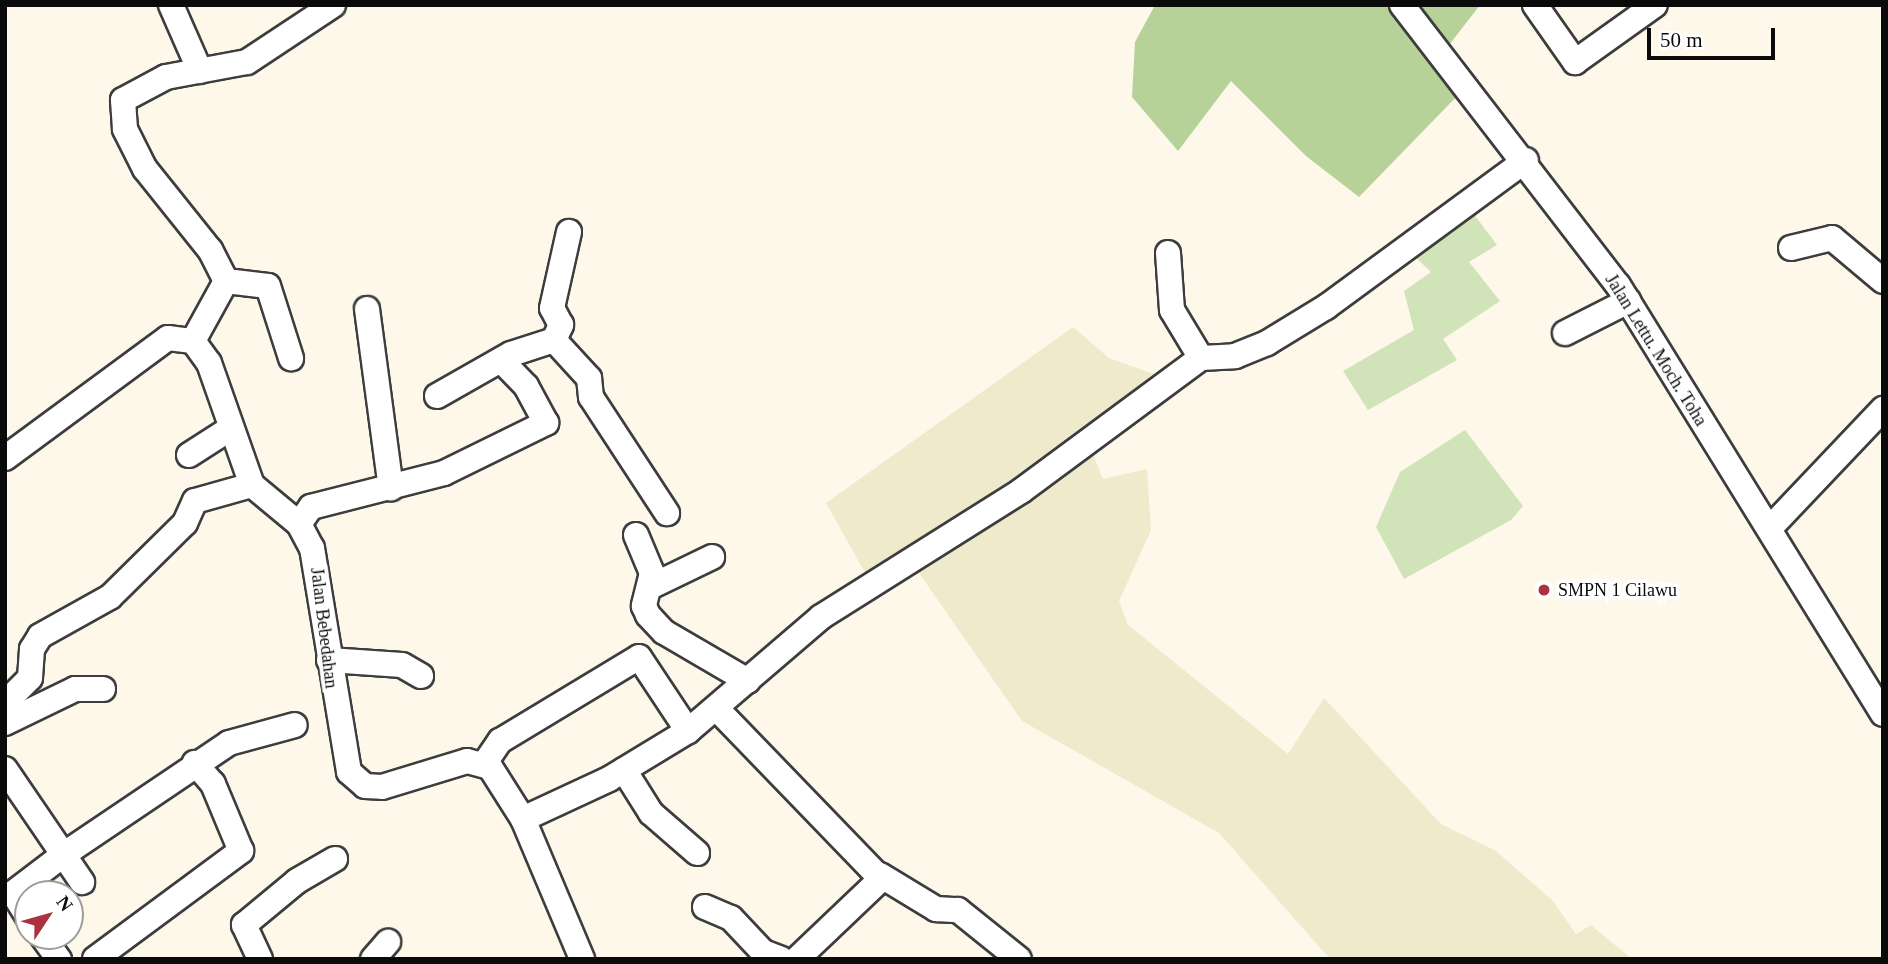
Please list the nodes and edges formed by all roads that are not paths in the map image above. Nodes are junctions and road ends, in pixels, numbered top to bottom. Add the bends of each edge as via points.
1 (171, 5) edge
2 (333, 5) edge
3 (1402, 5) edge
4 (1535, 5) edge
5 (1655, 5) edge
6 (200, 71) junction
7 (1526, 160) junction
8 (569, 232) dead end
9 (1791, 248) dead end
10 (1168, 253) dead end
11 (226, 281) junction
12 (1883, 281) edge
13 (1628, 301) junction
14 (368, 309) dead end
15 (1565, 333) dead end
16 (554, 340) junction
17 (193, 341) junction
18 (291, 358) dead end
19 (1201, 358) junction
20 (500, 360) junction
21 (437, 396) dead end
22 (1883, 409) edge
23 (231, 428) junction
24 (189, 455) dead end
25 (5, 458) edge
26 (252, 485) junction
27 (390, 488) junction
28 (667, 513) dead end
29 (299, 524) junction
30 (1772, 527) junction
31 (636, 535) dead end
32 (712, 557) dead end
33 (650, 587) junction
34 (329, 660) junction
35 (421, 676) dead end
36 (748, 681) junction
37 (103, 689) dead end
38 (5, 703) edge
39 (717, 709) junction
40 (1883, 714) edge
41 (5, 723) edge
42 (295, 725) dead end
43 (688, 731) junction
44 (195, 763) junction
45 (485, 763) junction
46 (5, 769) edge
47 (624, 770) junction
48 (523, 819) junction
49 (697, 853) dead end
50 (63, 855) junction
51 (335, 859) dead end
52 (880, 875) junction
53 (30, 880) edge
54 (81, 880) edge
55 (705, 908) dead end
56 (769, 956) edge
57 (95, 959) edge
58 (260, 959) edge
59 (582, 959) edge
60 (797, 959) edge
61 (1019, 959) edge

1 - 6 street
2 - 6 street via 265,52
3 - 7 street, Jalan Lettu. Moch. Toha
4 - 5 street via 1575,62
6 - 11 street via 131,92 123,100 122,118 145,169 210,250
7 - 13 street, Jalan Lettu. Moch. Toha
7 - 19 street via 1326,307 1267,343 1235,356
8 - 16 street via 552,308 561,325
9 - 12 street via 1832,238
10 - 19 street via 1172,310
11 - 17 street
11 - 18 street via 268,286
13 - 15 street
13 - 30 street, Jalan Lettu. Moch. Toha
14 - 27 street
16 - 20 street
16 - 28 street via 589,378 591,397
17 - 23 street via 209,363
17 - 25 street via 168,338
19 - 36 street via 1021,491 821,617
20 - 21 street
20 - 27 street via 526,386 546,423 466,464
22 - 30 street
23 - 24 street
23 - 26 street
26 - 29 street, Jalan Bebedahan
26 - 38 street via 195,501 185,523 110,597 34,642 30,678
27 - 29 street via 311,507
29 - 34 street, Jalan Bebedahan via 319,578
30 - 40 street, Jalan Lettu. Moch. Toha
31 - 33 street via 652,573
32 - 33 street
33 - 36 street via 644,606 664,632
34 - 35 street via 402,665
34 - 45 street, Jalan Bebedahan via 344,764 361,784 382,787 467,761
36 - 39 street
37 - 41 street via 75,689
39 - 43 street
39 - 52 street
42 - 44 street via 229,743
43 - 45 street via 639,657 500,741
43 - 47 street
44 - 50 street
44 - 57 street via 213,784 241,850
45 - 48 street
46 - 50 street
47 - 48 street
47 - 49 street via 652,813
48 - 59 street
50 - 53 street
50 - 54 street
51 - 58 street via 289,886 244,925
52 - 60 street via 870,893
52 - 61 street via 936,909 958,910
55 - 56 street via 744,928

